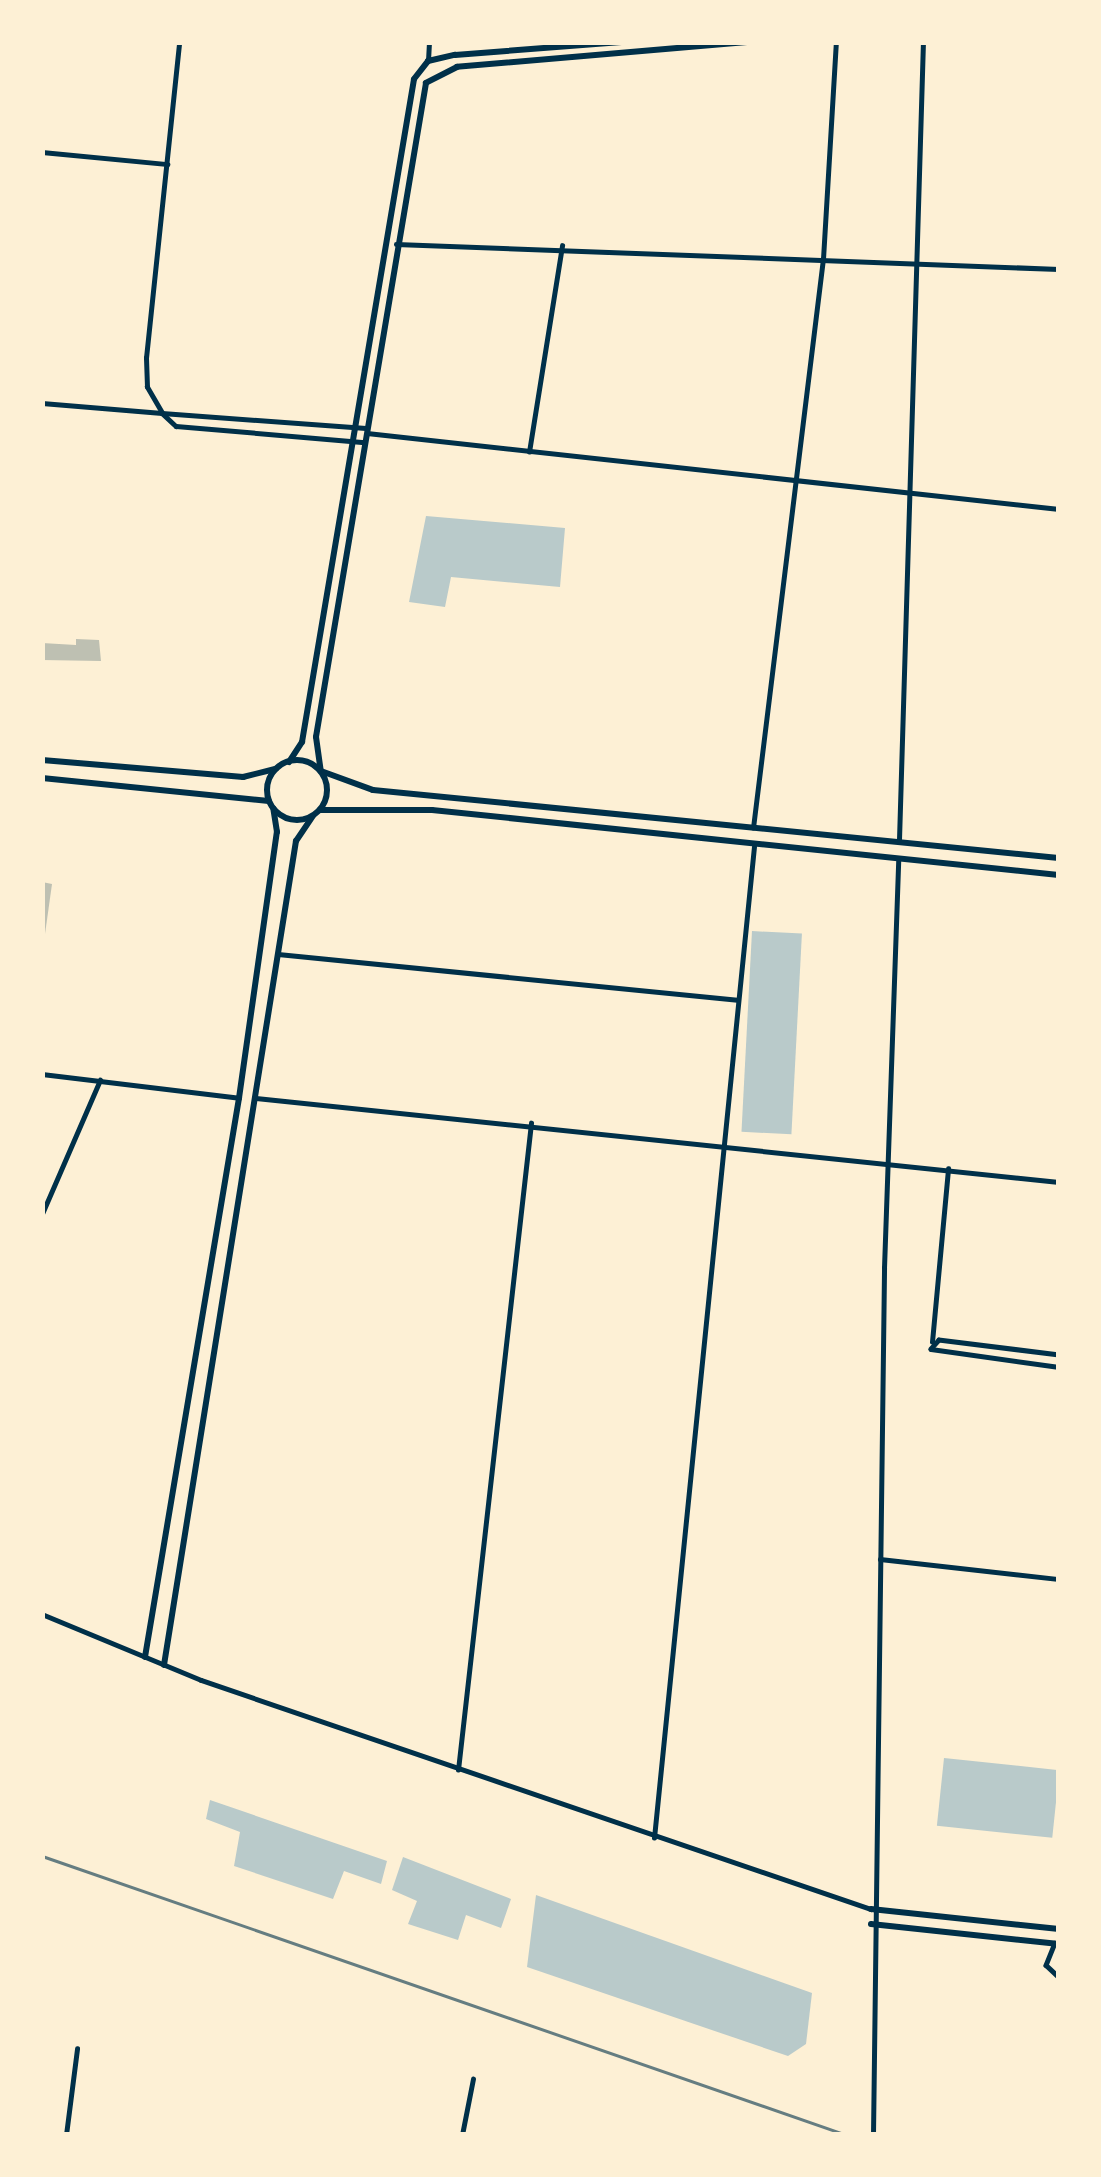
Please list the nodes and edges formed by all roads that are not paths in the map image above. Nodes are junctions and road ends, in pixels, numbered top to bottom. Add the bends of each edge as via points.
1 (179, 42) edge
2 (429, 42) edge
3 (621, 42) edge
4 (746, 42) edge
5 (836, 42) edge
6 (922, 42) edge
7 (560, 44) edge
8 (428, 61) junction
9 (42, 152) edge
10 (166, 164) junction
11 (396, 244) junction
12 (562, 246) junction
13 (823, 259) junction
14 (917, 264) junction
15 (1059, 268) edge
16 (42, 403) edge
17 (162, 413) junction
18 (354, 427) junction
19 (365, 434) junction
20 (352, 440) junction
21 (529, 452) junction
22 (791, 482) junction
23 (909, 493) junction
24 (1059, 509) edge
25 (42, 760) edge
26 (289, 762) junction
27 (276, 769) junction
28 (321, 771) junction
29 (42, 778) edge
30 (271, 804) junction
31 (317, 813) junction
32 (753, 828) junction
33 (899, 844) junction
34 (754, 847) junction
35 (1059, 858) edge
36 (898, 861) junction
37 (1059, 875) edge
38 (278, 954) junction
39 (737, 1000) junction
40 (42, 1074) edge
41 (100, 1080) junction
42 (239, 1098) junction
43 (256, 1098) junction
44 (532, 1123) junction
45 (722, 1145) junction
46 (886, 1161) junction
47 (948, 1168) junction
48 (1059, 1182) edge
49 (42, 1214) edge
50 (932, 1345) junction
51 (1059, 1355) edge
52 (1059, 1367) edge
53 (878, 1558) junction
54 (1059, 1579) edge
55 (42, 1614) edge
56 (145, 1657) junction
57 (164, 1665) junction
58 (458, 1770) junction
59 (654, 1838) junction
60 (871, 1910) junction
61 (872, 1924) junction
62 (1059, 1929) edge
63 (1057, 1944) edge
64 (1059, 1978) edge
65 (77, 2049) dead end
66 (473, 2079) dead end
67 (66, 2135) edge
68 (462, 2135) edge
69 (873, 2135) edge

1 - 10 street
2 - 8 street
3 - 7 main road
4 - 11 main road via 435,73 420,98
5 - 13 street
6 - 14 street
7 - 8 main road
8 - 18 main road via 410,90
9 - 10 street
10 - 17 street via 146,358 147,387
11 - 12 street
11 - 19 main road
12 - 13 street
12 - 21 street
13 - 14 street
13 - 22 street
14 - 15 street
14 - 23 street
16 - 17 street
17 - 18 street
17 - 20 street via 176,426
18 - 19 street
18 - 20 main road
19 - 20 street
19 - 21 street
19 - 28 main road via 316,737
20 - 26 main road via 302,742
21 - 22 street
22 - 23 street
22 - 32 street
23 - 24 street
23 - 33 street
25 - 27 main road via 243,777
26 - 27 main road
26 - 28 main road
27 - 30 main road
28 - 31 main road via 327,794
28 - 32 main road via 373,790
29 - 30 main road
30 - 31 main road via 287,819
30 - 42 main road via 277,832
31 - 34 main road via 432,810
31 - 38 main road via 296,842
32 - 33 main road
33 - 35 main road
34 - 36 main road
34 - 39 street
36 - 37 main road
36 - 46 street
38 - 39 street
38 - 43 main road
39 - 45 street
40 - 41 street
41 - 42 street
41 - 49 street
42 - 56 main road
43 - 44 street
43 - 57 main road
44 - 45 street
44 - 58 street
45 - 46 street
45 - 59 street
46 - 47 street
46 - 53 street
47 - 48 street
47 - 50 street
50 - 51 street
50 - 52 street via 933,1353
53 - 54 street
53 - 60 street
55 - 56 street
56 - 57 street
57 - 58 street
58 - 59 street
59 - 60 street
60 - 61 street
60 - 62 main road
61 - 63 main road
61 - 69 street
63 - 64 street via 1046,1965
65 - 67 street
66 - 68 street

